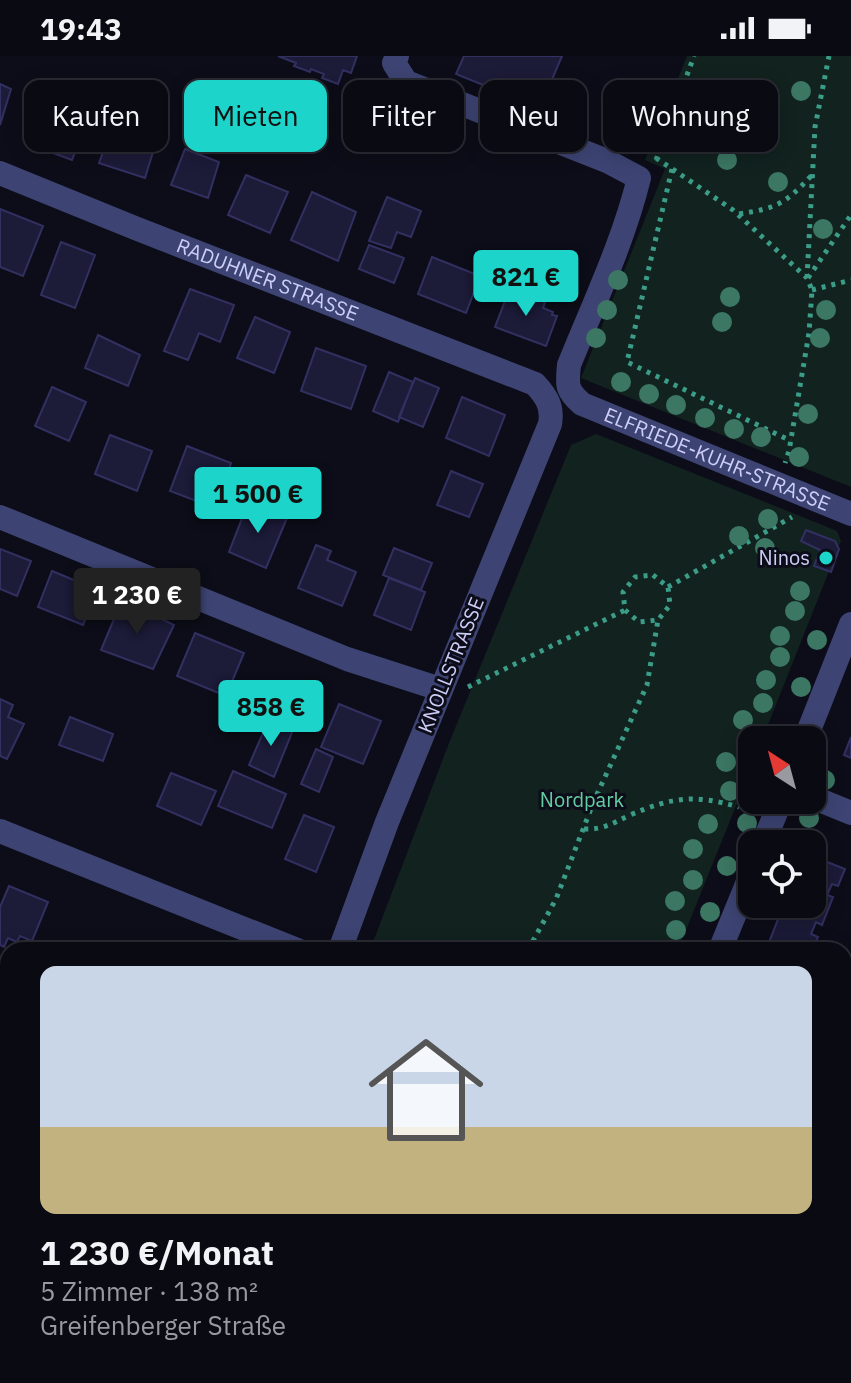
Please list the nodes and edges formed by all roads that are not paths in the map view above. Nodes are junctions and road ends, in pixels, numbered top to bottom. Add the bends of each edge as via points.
1 (397, 56) edge
2 (0, 173) edge
3 (535, 384) joint
4 (851, 514) edge
5 (0, 517) edge
6 (851, 624) edge
7 (442, 686) junction
8 (811, 726) edge
9 (826, 803) edge
10 (851, 813) edge
11 (0, 831) edge
12 (738, 906) edge
13 (277, 942) edge
14 (343, 942) edge
15 (723, 942) edge

1 - 4 street, ELFRIEDE-KUHR-STRASSE via 394,63 406,82 639,178 569,365 569,393 582,404
2 - 3 street, RADUHNER STRASSE
3 - 7 street, KNOLLSTRASSE via 547,397 550,424
5 - 7 street via 347,659
6 - 8 street
7 - 14 street, KNOLLSTRASSE
9 - 10 street
11 - 13 street
12 - 15 street

